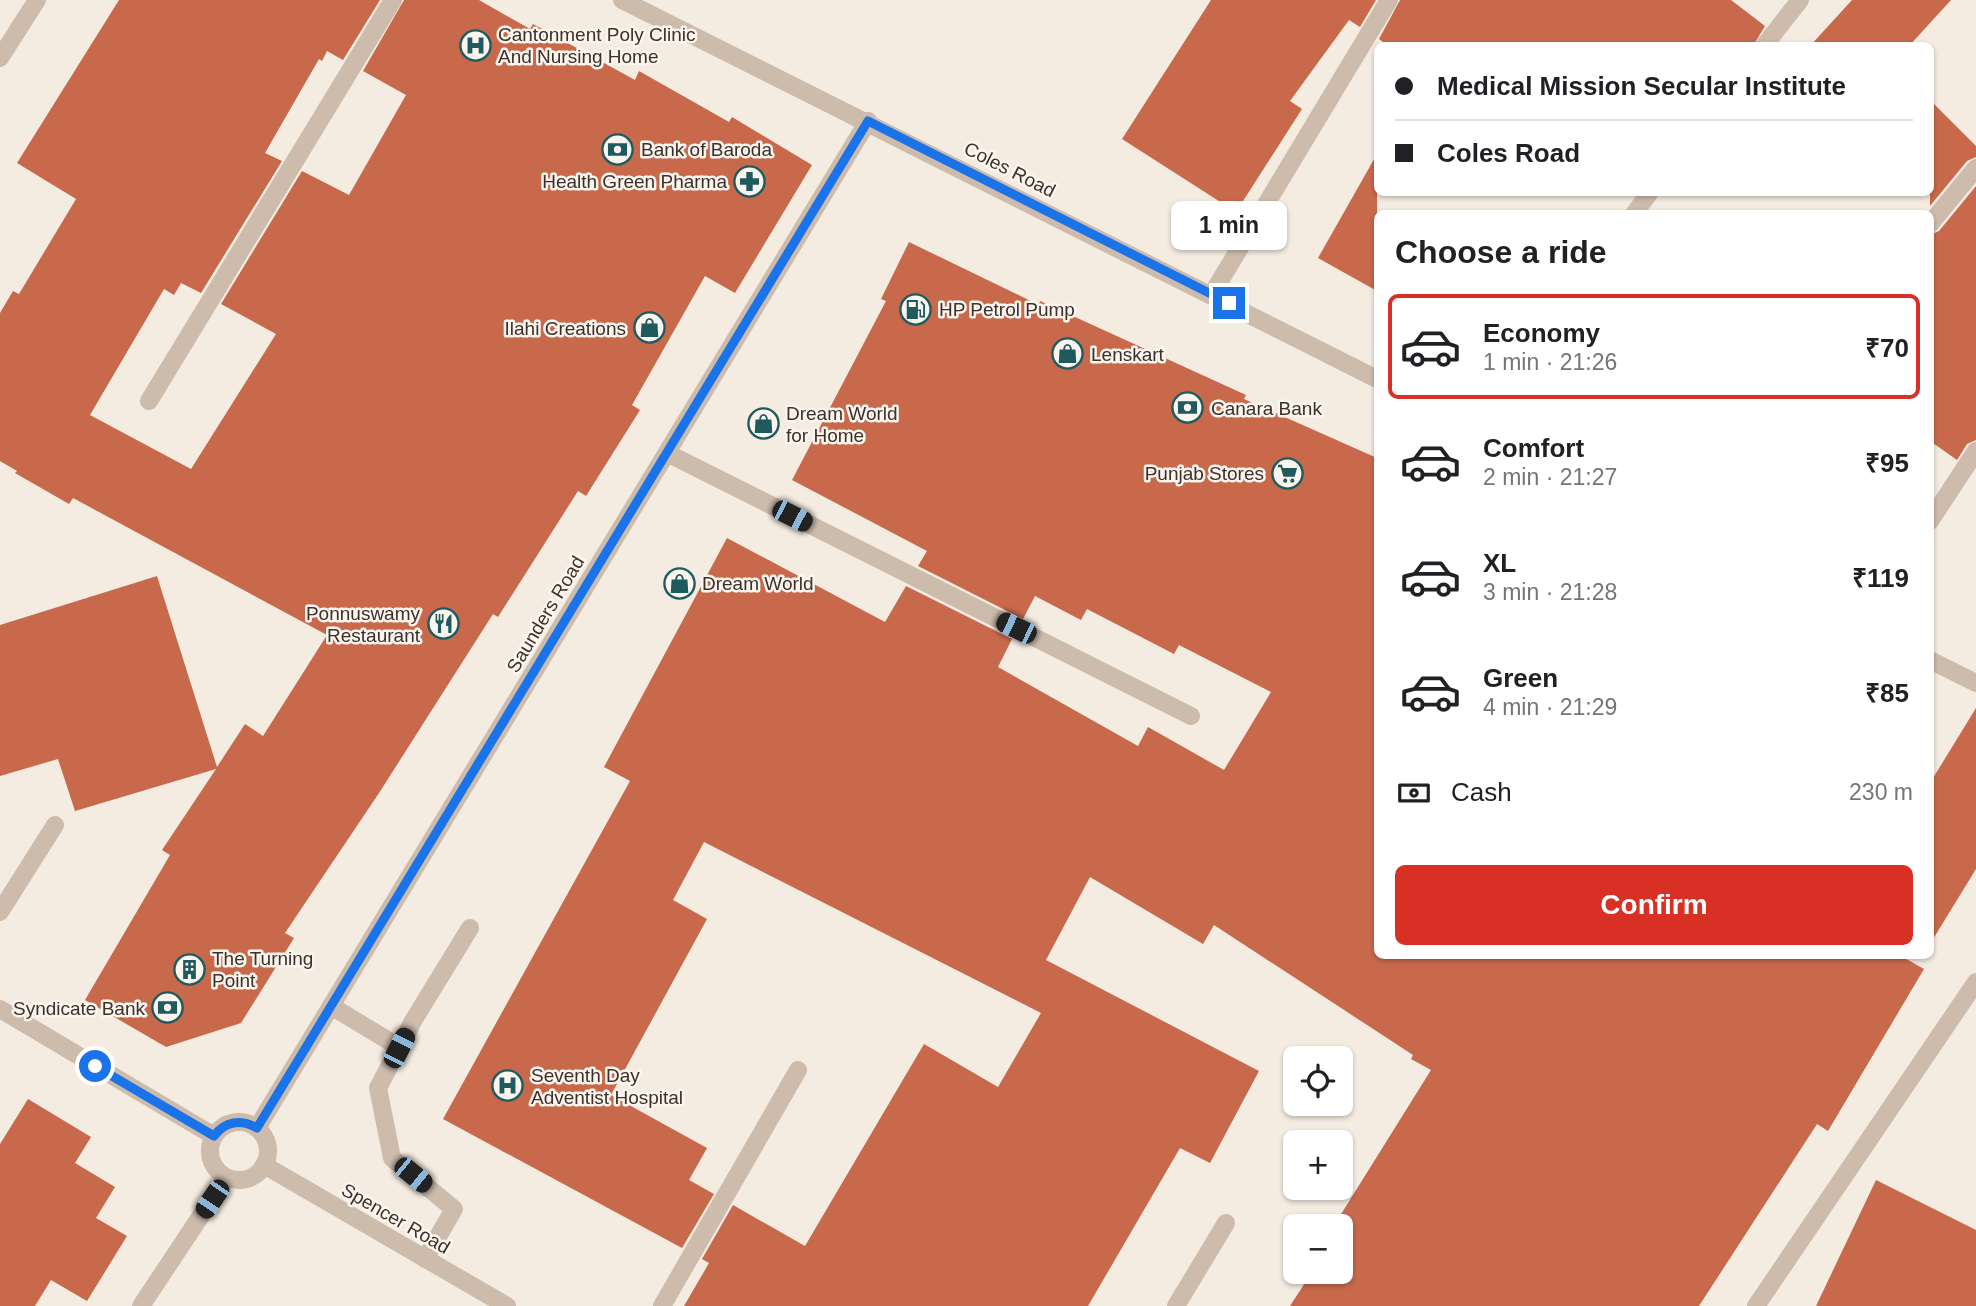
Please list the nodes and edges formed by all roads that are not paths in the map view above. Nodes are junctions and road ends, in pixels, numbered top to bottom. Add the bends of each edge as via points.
1 (37, 0) edge
2 (393, 0) edge
3 (622, 0) edge
4 (1389, 0) edge
5 (1800, 0) edge
6 (1767, 42) edge
7 (0, 58) edge
8 (868, 121) junction
9 (1976, 168) edge
10 (1934, 218) edge
11 (1212, 294) junction
12 (1374, 377) edge
13 (149, 401) dead end
14 (1976, 451) edge
15 (667, 453) junction
16 (1934, 515) edge
17 (1934, 662) edge
18 (1976, 683) edge
19 (1191, 716) dead end
20 (55, 825) dead end
21 (0, 912) edge
22 (470, 928) dead end
23 (1976, 982) edge
24 (331, 1006) junction
25 (0, 1009) edge
26 (399, 1048) junction
27 (799, 1070) dead end
28 (257, 1128) junction
29 (214, 1136) junction
30 (264, 1166) junction
31 (226, 1178) junction
32 (1226, 1223) dead end
33 (425, 1259) junction
34 (141, 1306) edge
35 (507, 1306) edge
36 (662, 1306) edge
37 (1176, 1306) edge
38 (1756, 1306) edge

1 - 7 street
2 - 13 street
3 - 8 street, Coles Road
4 - 11 street
5 - 6 street
8 - 11 street, Coles Road
8 - 15 street, Saunders Road
9 - 10 street
11 - 12 street, Coles Road
14 - 16 street
15 - 19 street
15 - 24 street, Saunders Road
17 - 18 street
20 - 21 street
22 - 26 street
23 - 38 street
24 - 26 street
24 - 28 street, Saunders Road
25 - 29 street
26 - 33 street via 378,1088 392,1158 454,1209
27 - 36 street
28 - 29 street via 248,1123 229,1124
28 - 30 street via 269,1150
29 - 31 street via 209,1155
30 - 31 street via 243,1181
30 - 33 street, Spencer Road
31 - 34 street
32 - 37 street
33 - 35 street, Spencer Road

